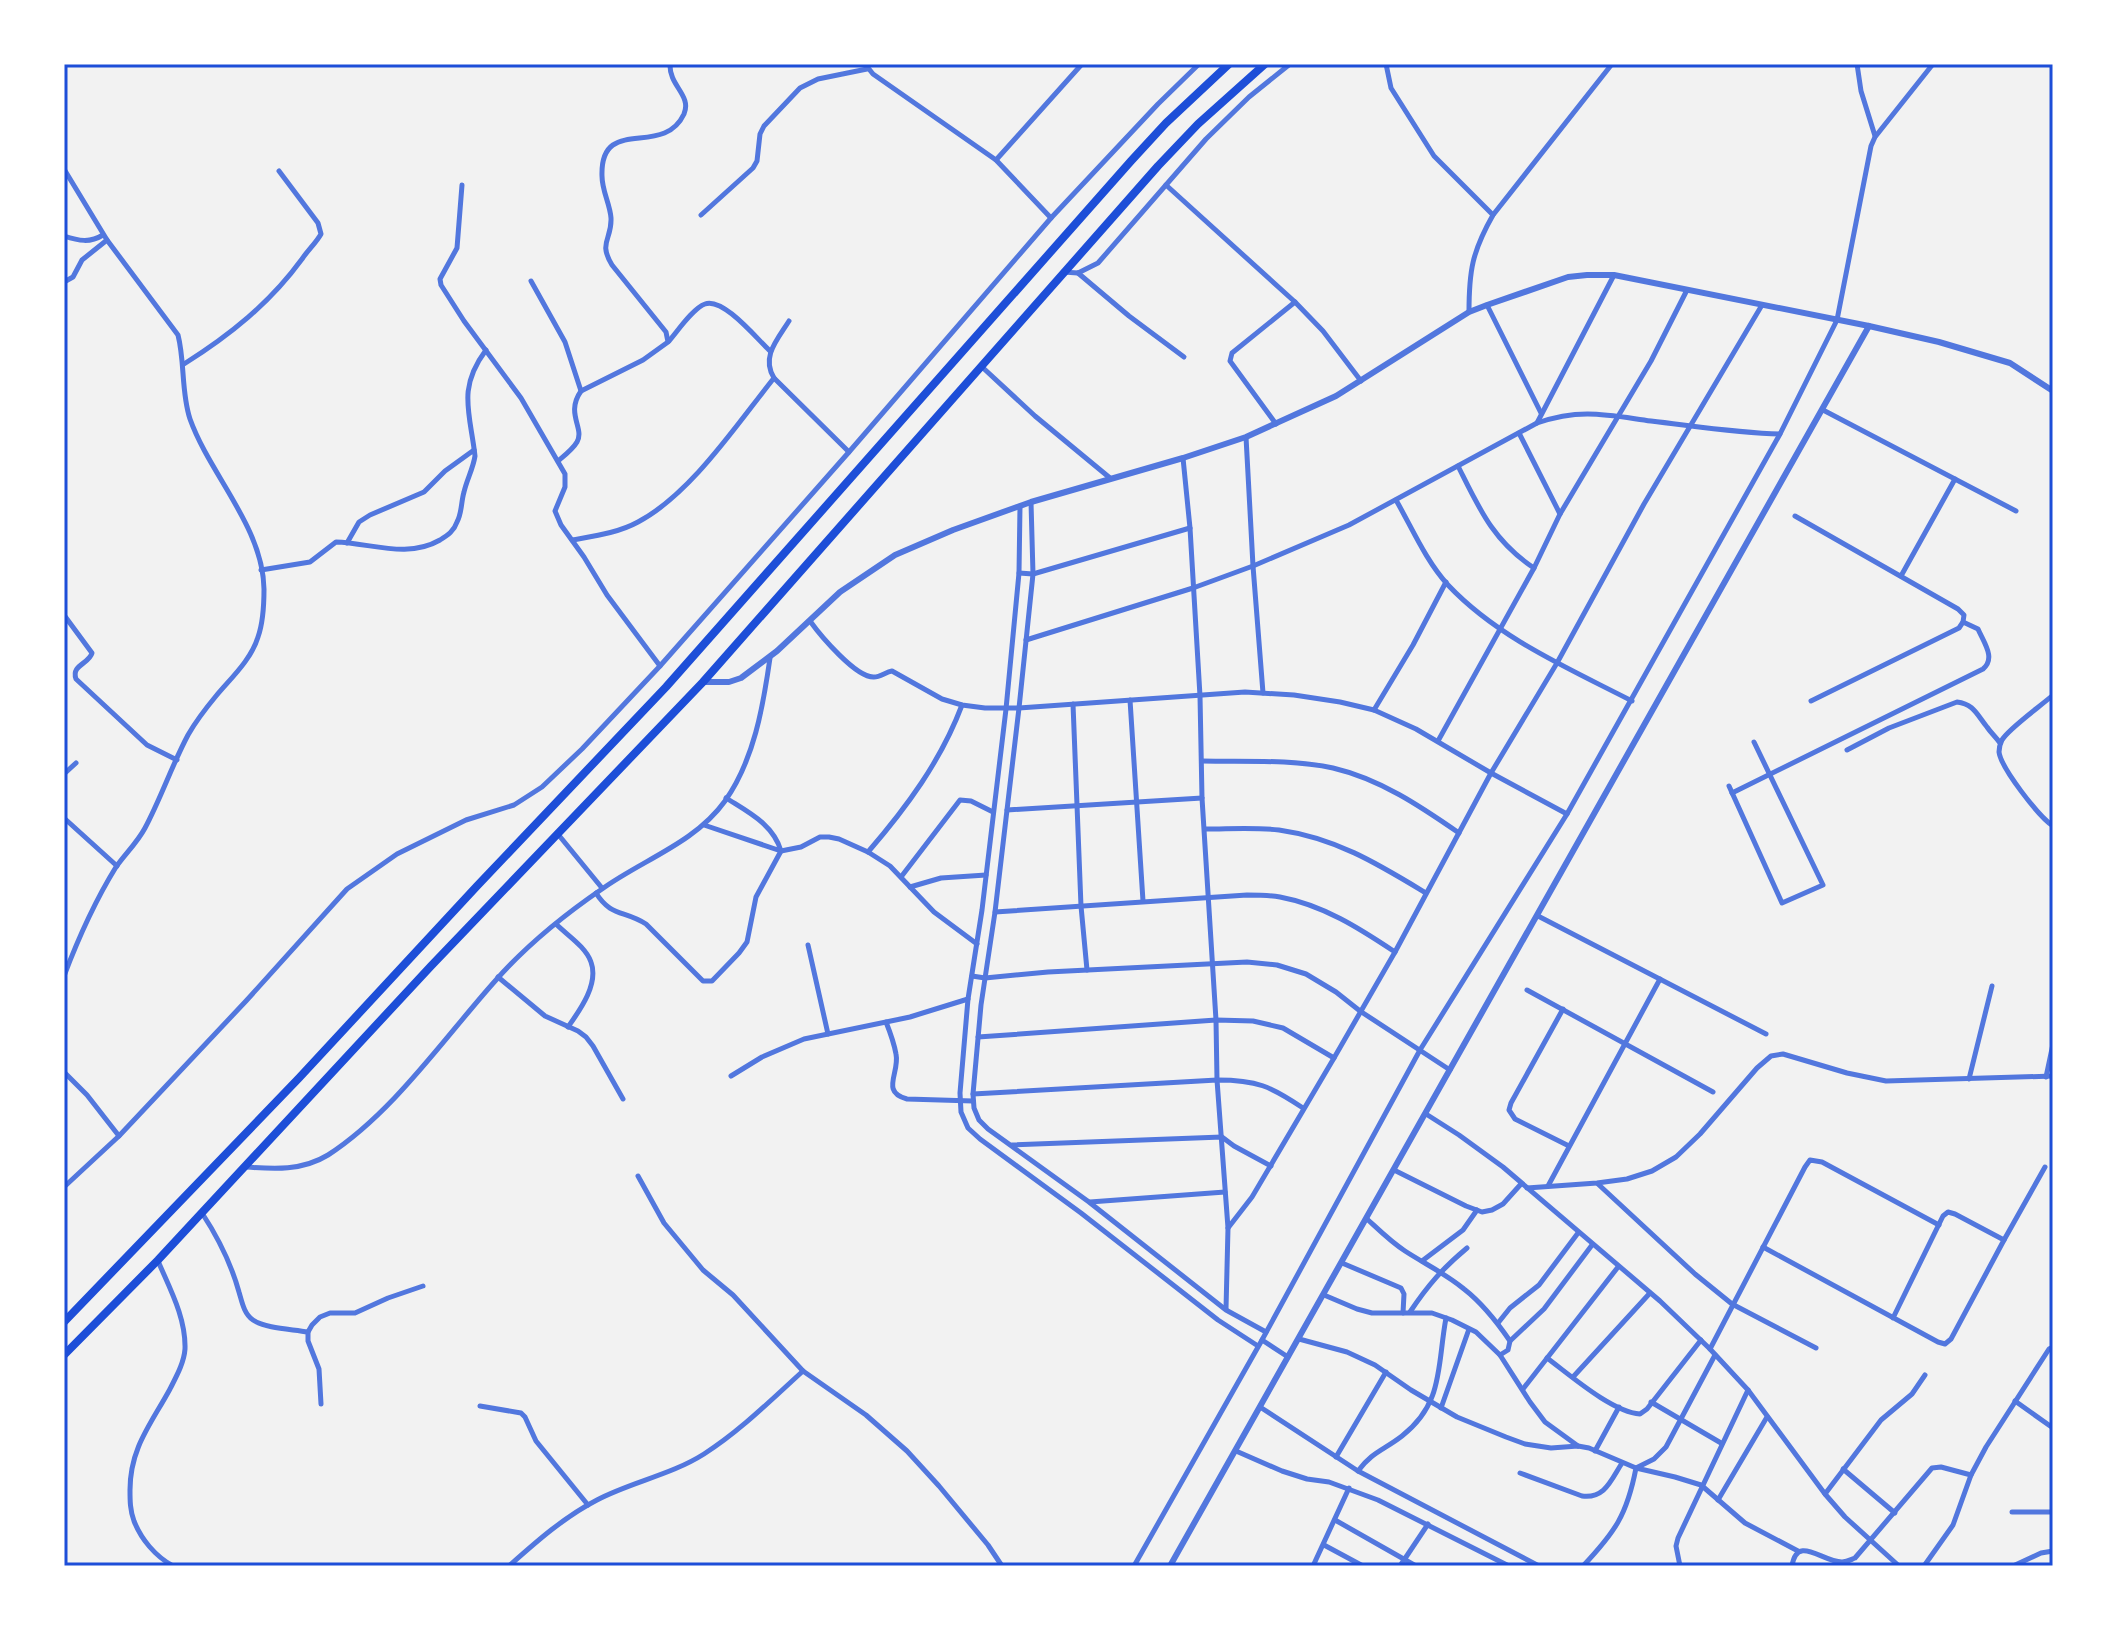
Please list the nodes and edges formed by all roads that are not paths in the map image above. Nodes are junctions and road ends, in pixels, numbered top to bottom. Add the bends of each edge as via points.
1 (670, 64) edge
2 (1082, 64) edge
3 (1199, 64) edge
4 (1229, 64) edge
5 (1265, 64) edge
6 (1290, 64) edge
7 (1386, 64) edge
8 (1612, 64) edge
9 (1857, 64) edge
10 (1933, 64) edge
11 (866, 66) edge
12 (1875, 137) junction
13 (996, 160) junction
14 (64, 169) edge
15 (279, 171) dead end
16 (462, 185) dead end
17 (1166, 185) junction
18 (701, 215) dead end
19 (1493, 215) junction
20 (1051, 218) junction
21 (64, 236) edge
22 (105, 238) junction
23 (1063, 272) junction
24 (1078, 273) junction
25 (1614, 275) junction
26 (531, 281) dead end
27 (64, 282) edge
28 (1687, 290) junction
29 (1295, 302) junction
30 (1487, 305) junction
31 (1762, 305) junction
32 (1469, 312) junction
33 (1837, 320) junction
34 (789, 321) dead end
35 (1869, 326) junction
36 (668, 342) junction
37 (486, 350) junction
38 (770, 351) junction
39 (1184, 357) dead end
40 (183, 364) junction
41 (981, 365) junction
42 (774, 378) junction
43 (1361, 381) junction
44 (581, 391) junction
45 (2053, 391) edge
46 (1823, 410) junction
47 (1542, 414) junction
48 (1618, 415) junction
49 (1537, 423) junction
50 (1276, 424) junction
51 (1692, 426) junction
52 (1519, 433) junction
53 (1780, 434) junction
54 (1246, 437) junction
55 (474, 450) junction
56 (849, 452) junction
57 (1183, 458) junction
58 (558, 461) junction
59 (1458, 466) junction
60 (1110, 478) junction
61 (1955, 479) junction
62 (1396, 500) junction
63 (1031, 502) junction
64 (1020, 506) junction
65 (2016, 511) dead end
66 (1560, 514) junction
67 (1795, 516) dead end
68 (1190, 528) junction
69 (572, 540) junction
70 (347, 543) junction
71 (1253, 566) junction
72 (1534, 568) junction
73 (261, 570) junction
74 (1019, 573) junction
75 (1033, 574) junction
76 (1901, 576) junction
77 (1446, 582) junction
78 (1193, 588) junction
79 (64, 615) edge
80 (810, 621) junction
81 (1963, 622) junction
82 (1500, 629) junction
83 (1026, 640) junction
84 (770, 658) junction
85 (1557, 663) junction
86 (660, 666) junction
87 (703, 682) junction
88 (1263, 693) junction
89 (2053, 695) edge
90 (1200, 696) junction
91 (1130, 700) junction
92 (1632, 701) junction
93 (1811, 701) dead end
94 (1073, 704) junction
95 (962, 705) junction
96 (1019, 708) junction
97 (1006, 709) junction
98 (1374, 710) junction
99 (1438, 741) junction
100 (1754, 742) dead end
101 (2000, 743) junction
102 (1847, 750) dead end
103 (177, 760) junction
104 (1202, 761) junction
105 (76, 763) dead end
106 (1491, 773) junction
107 (64, 774) edge
108 (1770, 774) junction
109 (1729, 786) dead end
110 (1732, 793) junction
111 (726, 798) junction
112 (1202, 798) junction
113 (1136, 802) junction
114 (1076, 806) junction
115 (1007, 810) junction
116 (993, 812) junction
117 (1567, 814) junction
118 (64, 818) edge
119 (704, 825) junction
120 (2053, 826) edge
121 (1205, 829) junction
122 (557, 833) junction
123 (1459, 833) junction
124 (781, 851) junction
125 (868, 852) junction
126 (117, 866) junction
127 (986, 875) junction
128 (901, 877) junction
129 (910, 887) junction
130 (602, 888) junction
131 (596, 893) junction
132 (1426, 893) junction
133 (1208, 897) junction
134 (1143, 901) junction
135 (1081, 906) junction
136 (995, 912) junction
137 (1538, 916) junction
138 (556, 924) junction
139 (977, 944) junction
140 (808, 945) dead end
141 (1395, 952) junction
142 (1212, 964) junction
143 (1087, 970) junction
144 (64, 976) edge
145 (972, 976) junction
146 (498, 977) junction
147 (985, 978) junction
148 (1660, 979) junction
149 (1992, 986) dead end
150 (1527, 990) dead end
151 (968, 999) junction
152 (1563, 1009) junction
153 (1360, 1011) junction
154 (1216, 1020) junction
155 (886, 1022) junction
156 (568, 1027) junction
157 (828, 1034) junction
158 (1766, 1034) dead end
159 (978, 1037) junction
160 (1625, 1042) junction
161 (2053, 1044) edge
162 (1420, 1050) junction
163 (1334, 1058) junction
164 (1450, 1070) junction
165 (64, 1072) edge
166 (731, 1076) dead end
167 (2050, 1076) edge
168 (1969, 1079) junction
169 (1217, 1080) junction
170 (1713, 1092) dead end
171 (973, 1097) junction
172 (623, 1099) dead end
173 (960, 1100) junction
174 (1303, 1108) junction
175 (1426, 1114) junction
176 (119, 1136) junction
177 (1222, 1137) junction
178 (1010, 1145) junction
179 (1569, 1146) junction
180 (1271, 1166) junction
181 (244, 1167) junction
182 (2045, 1167) dead end
183 (1394, 1170) junction
184 (638, 1176) dead end
185 (1597, 1183) junction
186 (1524, 1186) junction
187 (1548, 1186) junction
188 (64, 1187) edge
189 (1225, 1192) junction
190 (1089, 1202) junction
191 (1477, 1210) junction
192 (201, 1213) junction
193 (1367, 1219) junction
194 (1939, 1225) junction
195 (1228, 1228) junction
196 (1578, 1233) junction
197 (2004, 1240) junction
198 (1592, 1245) junction
199 (1763, 1247) junction
200 (1467, 1248) dead end
201 (158, 1260) junction
202 (1422, 1261) junction
203 (1342, 1263) junction
204 (1618, 1267) junction
205 (1440, 1271) junction
206 (423, 1286) dead end
207 (1650, 1293) junction
208 (1324, 1295) junction
209 (1732, 1304) junction
210 (1226, 1310) junction
211 (1407, 1313) junction
212 (1446, 1318) junction
213 (1893, 1318) junction
214 (64, 1322) edge
215 (1498, 1323) junction
216 (1469, 1329) junction
217 (308, 1332) junction
218 (1266, 1332) junction
219 (1299, 1339) junction
220 (1262, 1340) junction
221 (1701, 1340) junction
222 (1510, 1341) junction
223 (1258, 1346) junction
224 (2053, 1347) edge
225 (1816, 1348) dead end
226 (1710, 1349) junction
227 (64, 1355) edge
228 (1500, 1355) junction
229 (1715, 1355) junction
230 (1288, 1357) junction
231 (1547, 1358) junction
232 (803, 1371) junction
233 (1386, 1372) junction
234 (1925, 1375) dead end
235 (1573, 1377) junction
236 (1523, 1389) junction
237 (1748, 1390) junction
238 (2015, 1401) junction
239 (1651, 1402) junction
240 (1431, 1403) junction
241 (321, 1404) dead end
242 (480, 1406) dead end
243 (1260, 1407) junction
244 (1619, 1407) junction
245 (1441, 1408) junction
246 (1767, 1417) junction
247 (1681, 1418) junction
248 (2053, 1428) edge
249 (1721, 1443) junction
250 (1578, 1446) junction
251 (1236, 1451) junction
252 (1595, 1451) junction
253 (1336, 1457) junction
254 (1622, 1463) junction
255 (1636, 1468) junction
256 (1843, 1469) junction
257 (1358, 1471) junction
258 (1520, 1473) dead end
259 (1971, 1475) junction
260 (1701, 1485) junction
261 (1349, 1488) junction
262 (1825, 1494) junction
263 (1718, 1500) junction
264 (588, 1505) junction
265 (2012, 1512) dead end
266 (2053, 1512) edge
267 (1895, 1513) junction
268 (1335, 1520) junction
269 (1428, 1524) junction
270 (1871, 1541) junction
271 (1324, 1545) junction
272 (1798, 1551) junction
273 (2053, 1551) edge
274 (1402, 1563) edge
275 (173, 1566) edge
276 (509, 1566) edge
277 (1002, 1566) edge
278 (1134, 1566) edge
279 (1170, 1566) edge
280 (1313, 1566) edge
281 (1363, 1566) edge
282 (1416, 1566) edge
283 (1509, 1566) edge
284 (1539, 1566) edge
285 (1583, 1566) edge
286 (1680, 1566) edge
287 (1792, 1566) edge
288 (1899, 1566) edge
289 (1924, 1566) edge
290 (2013, 1566) edge

1 - 36 street via 670,75 686,100 683,115 671,132 612,144 602,174 611,217 606,256 666,332
2 - 13 street
3 - 20 street
4 - 214 highway via 1111,182 666,687
5 - 23 highway via 1198,124
6 - 17 street via 1224,121
7 - 19 street via 1391,88 1434,156
8 - 19 street
9 - 12 street
10 - 12 street
11 - 13 street
11 - 18 street via 800,88 764,126 753,168
12 - 33 street
13 - 20 street
14 - 22 street
15 - 40 street via 321,234 263,306
16 - 37 street via 457,248 440,279
17 - 24 street via 1107,255
17 - 29 street
19 - 32 street via 1472,262
20 - 56 street
21 - 22 street via 83,241
22 - 27 street
22 - 40 street via 178,335
23 - 24 street
23 - 41 highway
24 - 39 street
25 - 28 street
25 - 30 street via 1568,277
25 - 47 street
26 - 44 street via 565,342
28 - 31 street
28 - 48 street
29 - 43 street
29 - 50 street via 1230,357
30 - 32 street
30 - 47 street
31 - 33 street
31 - 51 street
32 - 43 street
33 - 35 street
33 - 53 street
34 - 38 street
35 - 45 street via 2010,363
35 - 46 street
36 - 38 street via 698,308 715,303
36 - 44 street
37 - 55 street via 467,394
37 - 58 street
38 - 42 street
40 - 73 street via 188,414 246,524
41 - 60 street
41 - 87 highway
42 - 56 street
42 - 69 street via 708,460 662,506 609,533
43 - 50 street
44 - 58 street via 574,415 579,438
46 - 61 street
46 - 137 street
47 - 49 street
48 - 49 street via 1586,412
48 - 51 street
48 - 66 street
49 - 52 street
50 - 54 street
51 - 53 street
51 - 85 street
52 - 59 street
52 - 66 street
53 - 92 street
54 - 57 street
54 - 71 street
55 - 70 street via 424,492 359,522
55 - 70 street via 474,466 450,533 407,550
56 - 86 street
57 - 60 street
57 - 68 street
58 - 69 street via 567,480 555,511
59 - 62 street
59 - 72 street via 1493,531
60 - 63 street
61 - 65 street
61 - 76 street
62 - 71 street
62 - 77 street
63 - 64 street
63 - 75 street
64 - 74 street
64 - 80 street via 895,555 840,592
66 - 72 street
67 - 76 street
68 - 75 street
68 - 78 street
69 - 86 street
70 - 73 street via 336,542 310,562
71 - 78 street
71 - 88 street
72 - 82 street
73 - 103 street via 258,638 243,665 199,717
74 - 75 street
74 - 97 street
75 - 83 street
76 - 81 street via 1958,609
77 - 82 street
77 - 98 street
78 - 83 street
78 - 90 street
79 - 103 street via 92,653 76,670 76,679 147,745
80 - 84 street
80 - 95 street via 863,674 873,677 892,671
81 - 93 street
81 - 108 street via 1978,629 1990,657 1983,669
82 - 85 street
82 - 99 street
83 - 96 street
84 - 87 street via 741,678
84 - 111 street via 752,743
85 - 92 street
85 - 106 street
86 - 176 street via 542,787 514,805 466,820 397,854 347,889
87 - 122 highway
88 - 90 street
88 - 98 street
89 - 101 street
90 - 91 street
90 - 104 street
91 - 94 street
91 - 113 street
92 - 117 street
94 - 96 street
94 - 114 street
95 - 97 street
95 - 125 street via 921,784
96 - 97 street
96 - 115 street
97 - 116 street
98 - 99 street
99 - 106 street
100 - 108 street
101 - 102 street via 1975,709 1957,702
101 - 120 street via 2007,768
103 - 126 street via 143,832
104 - 112 street
104 - 123 street via 1333,768 1380,784
105 - 107 street
106 - 117 street
106 - 123 street
108 - 110 street
108 - 110 street via 1823,885 1782,903
109 - 110 street
111 - 119 street
111 - 124 street via 761,821
112 - 113 street
112 - 121 street
113 - 114 street
113 - 134 street
114 - 115 street
114 - 135 street
115 - 136 street
116 - 127 street
116 - 128 street via 960,800
117 - 162 street
118 - 126 street
119 - 124 street
119 - 130 street
121 - 132 street via 1277,830 1315,837 1350,849
121 - 133 street
122 - 130 street
122 - 181 highway
123 - 132 street
124 - 125 street via 829,837
124 - 131 street via 756,897 747,942 708,982 646,924 609,909
125 - 128 street
126 - 144 street
127 - 129 street via 941,878
127 - 139 street
128 - 129 street
129 - 139 street
130 - 131 street
131 - 138 street
132 - 141 street
133 - 134 street
133 - 141 street via 1279,897 1318,908
133 - 142 street
134 - 135 street
135 - 136 street
135 - 143 street
136 - 147 street
137 - 148 street
137 - 164 street
138 - 146 street
138 - 156 street via 592,963 588,993
139 - 145 street
140 - 157 street
141 - 153 street
142 - 143 street
142 - 153 street via 1277,965 1306,974
142 - 154 street
143 - 147 street
145 - 147 street
145 - 151 street
146 - 156 street via 545,1016
146 - 181 street via 393,1098 326,1156 278,1170
147 - 159 street
148 - 158 street
148 - 160 street
149 - 168 street
150 - 152 street
151 - 155 street
151 - 173 street
152 - 160 street
152 - 179 street via 1509,1110 1515,1119
153 - 162 street
153 - 163 street
154 - 159 street
154 - 163 street via 1283,1028
154 - 169 street
155 - 157 street
155 - 173 street via 897,1055 894,1092 907,1099
156 - 172 street via 593,1046
157 - 166 street via 783,1047
159 - 171 street
160 - 170 street
160 - 179 street
161 - 167 street
162 - 164 street
162 - 218 street
163 - 174 street
164 - 175 street
165 - 176 street
167 - 168 street
168 - 185 street via 1886,1081 1800,1057 1771,1056 1676,1157 1652,1171
169 - 171 street
169 - 174 street via 1261,1083
169 - 177 street
171 - 173 street
171 - 178 street via 979,1120
173 - 223 street via 968,1128 980,1139
174 - 180 street
175 - 183 street
175 - 186 street
176 - 188 street
177 - 178 street
177 - 180 street
177 - 189 street
178 - 190 street
179 - 187 street
180 - 195 street
181 - 192 highway
182 - 197 street
183 - 191 street
183 - 193 street
184 - 232 street via 687,1252
185 - 187 street
185 - 209 street
186 - 187 street
186 - 191 street via 1492,1210
186 - 196 street
189 - 190 street
189 - 195 street
190 - 210 street
191 - 202 street via 1463,1230
192 - 201 highway
192 - 217 street via 230,1261 252,1319
193 - 202 street
193 - 203 street
194 - 197 street via 1948,1212
194 - 199 street via 1810,1160
194 - 213 street
195 - 210 street
196 - 198 street
196 - 215 street via 1539,1285
197 - 213 street via 1945,1344
198 - 204 street
198 - 222 street via 1544,1309
199 - 209 street
199 - 213 street
200 - 205 street
201 - 227 highway
201 - 275 street via 183,1324 185,1351 133,1457 130,1510 140,1536
202 - 205 street
203 - 208 street
203 - 211 street via 1401,1288
204 - 207 street
204 - 231 street
205 - 211 street
205 - 215 street
206 - 217 street via 355,1313 320,1317
207 - 221 street
207 - 235 street
208 - 211 street via 1372,1313
208 - 219 street
209 - 225 street
209 - 226 street
210 - 218 street
211 - 212 street
212 - 216 street
212 - 240 street
215 - 222 street
216 - 228 street
216 - 245 street
217 - 241 street via 319,1369
218 - 220 street
219 - 230 street
219 - 233 street via 1347,1352
220 - 223 street
220 - 230 street
221 - 226 street
221 - 239 street
222 - 228 street
223 - 278 street
224 - 238 street
226 - 229 street
228 - 236 street
229 - 237 street
229 - 247 street
230 - 243 street
231 - 235 street
231 - 236 street
232 - 264 street via 703,1454
232 - 277 street via 907,1451
233 - 240 street
233 - 253 street
234 - 256 street
235 - 244 street
236 - 250 street via 1545,1422
237 - 246 street
237 - 249 street
238 - 248 street
238 - 259 street
239 - 244 street via 1640,1414
239 - 247 street
240 - 245 street
240 - 257 street via 1411,1428
242 - 264 street via 521,1413 536,1441
243 - 251 street
243 - 253 street
244 - 252 street
245 - 250 street via 1525,1444
246 - 262 street
246 - 263 street
247 - 249 street
247 - 255 street via 1659,1455
249 - 260 street
250 - 252 street
251 - 261 street via 1282,1471
251 - 279 street
252 - 254 street
253 - 257 street
254 - 255 street
254 - 258 street via 1607,1488 1591,1497
255 - 260 street
255 - 285 street via 1624,1514
256 - 262 street
256 - 267 street
257 - 284 street
259 - 267 street via 1932,1468
259 - 289 street via 1953,1525
260 - 263 street
260 - 286 street via 1678,1538
261 - 268 street
261 - 269 street
262 - 270 street
263 - 272 street via 1745,1523
264 - 276 street
265 - 266 street
267 - 270 street
268 - 271 street
268 - 274 street
269 - 274 street
269 - 283 street
270 - 272 street via 1844,1562
270 - 288 street
271 - 280 street
271 - 281 street
272 - 287 street
273 - 290 street
274 - 282 street

